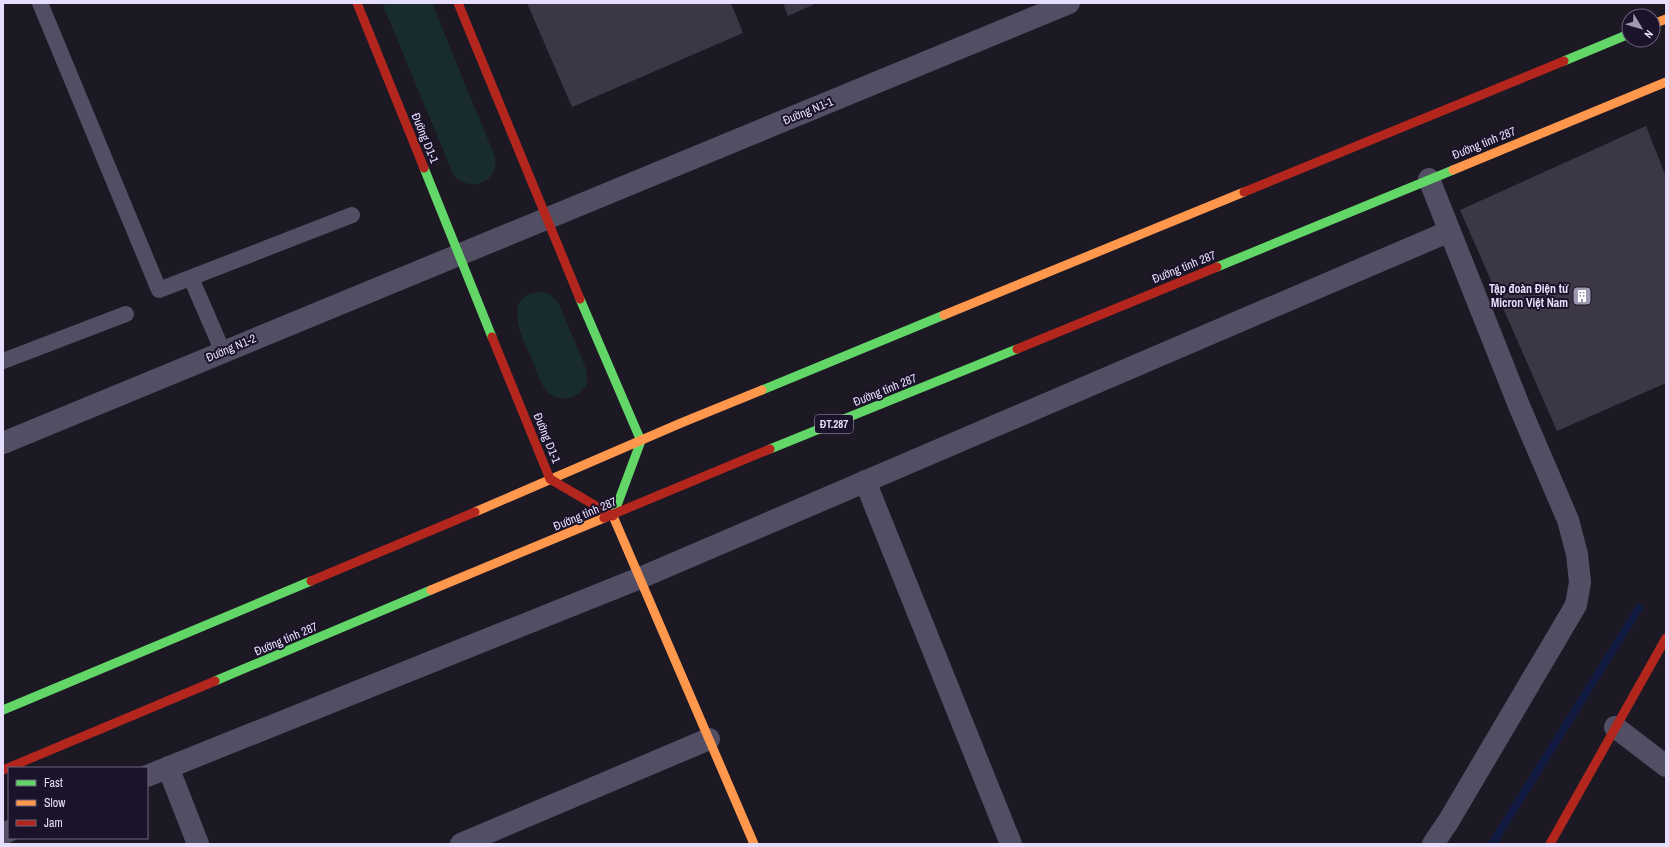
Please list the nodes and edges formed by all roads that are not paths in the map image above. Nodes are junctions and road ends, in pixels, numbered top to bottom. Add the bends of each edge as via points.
1 (40, 3) edge
2 (357, 3) edge
3 (458, 3) edge
4 (1069, 3) edge
5 (1621, 37) edge
6 (1666, 82) edge
7 (1429, 179) junction
8 (352, 215) dead end
9 (546, 219) junction
10 (1450, 231) junction
11 (460, 254) junction
12 (191, 278) junction
13 (126, 314) dead end
14 (223, 352) junction
15 (3, 361) edge
16 (5, 438) edge
17 (641, 441) junction
18 (550, 479) junction
19 (864, 481) junction
20 (612, 516) junction
21 (640, 578) junction
22 (1666, 638) edge
23 (3, 710) edge
24 (1615, 727) junction
25 (709, 739) junction
26 (1666, 766) edge
27 (10, 767) edge
28 (168, 767) junction
29 (148, 776) edge
30 (198, 844) edge
31 (461, 844) edge
32 (754, 844) edge
33 (1011, 844) edge
34 (1433, 844) edge
35 (1550, 844) edge

1 - 12 lane via 159,290
2 - 11 main road, Đường D1-1
3 - 9 main road
4 - 9 street, Đường N1-1
5 - 17 main road
6 - 7 main road, Đường tỉnh 287 / ĐT.287
7 - 10 street
7 - 20 main road, Đường tỉnh 287 / ĐT.287
8 - 12 lane
9 - 11 street, Đường N1-1
9 - 17 main road
10 - 19 street
10 - 34 street via 1520,408 1568,520 1577,554 1580,582 1576,605
11 - 14 street, Đường N1-2
11 - 18 main road, Đường D1-1
12 - 14 lane
13 - 15 lane
14 - 16 street, Đường N1-2
17 - 18 main road
17 - 20 main road
18 - 20 main road, Đường D1-1
18 - 23 main road
19 - 21 street
19 - 33 street
20 - 21 main road
20 - 27 main road, Đường tỉnh 287 / ĐT.287
21 - 25 main road
21 - 28 street
22 - 24 main road
24 - 26 street
24 - 35 main road
25 - 31 street
25 - 32 main road
28 - 29 street
28 - 30 street

